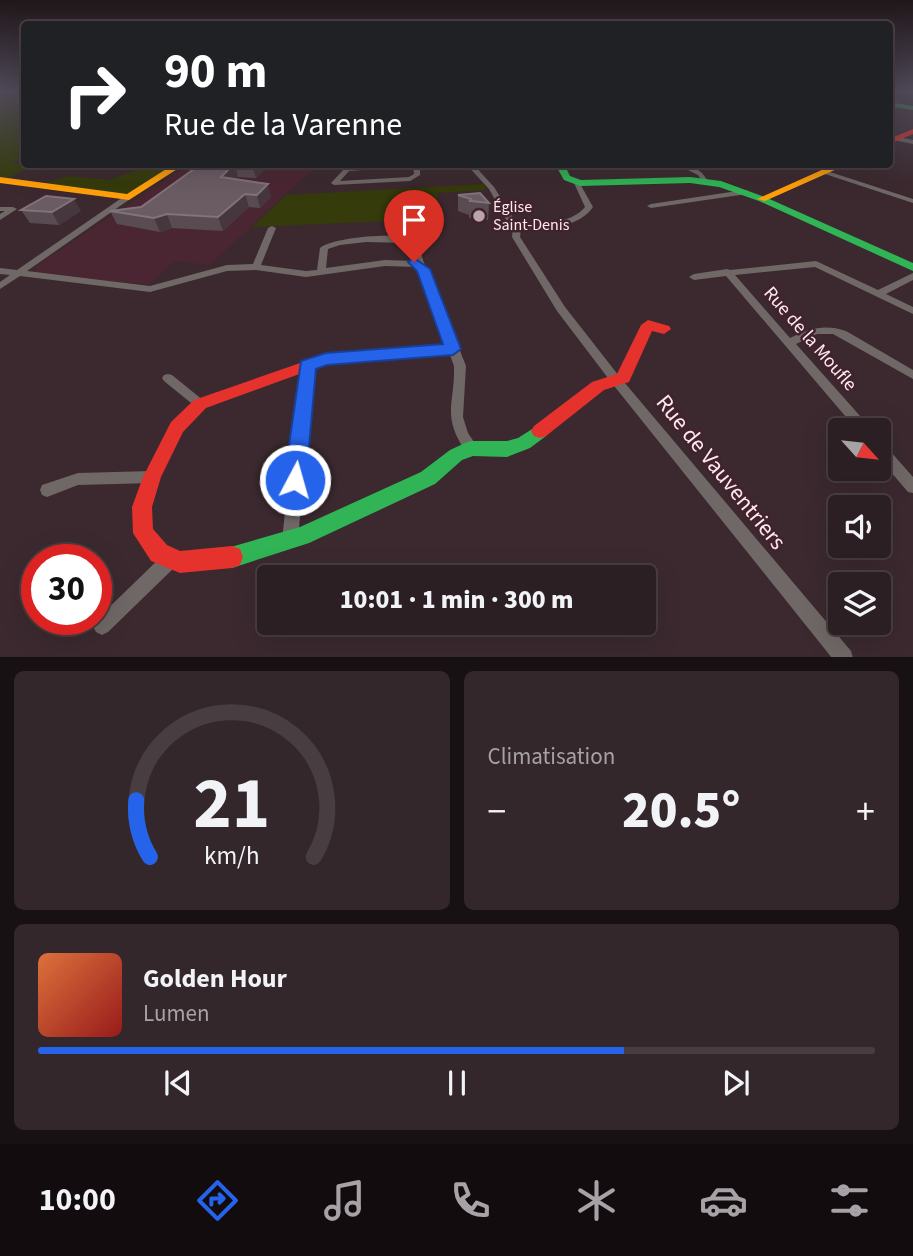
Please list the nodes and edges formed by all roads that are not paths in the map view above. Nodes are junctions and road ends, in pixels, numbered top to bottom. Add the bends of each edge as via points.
1 (913, 131) edge
2 (893, 138) edge
3 (893, 139) edge
4 (913, 142) edge
5 (175, 168) edge
6 (361, 168) edge
7 (416, 168) edge
8 (473, 168) edge
9 (562, 168) edge
10 (688, 168) edge
11 (836, 168) edge
12 (827, 173) junction
13 (0, 180) edge
14 (704, 180) junction
15 (582, 183) junction
16 (744, 192) junction
17 (129, 197) junction
18 (762, 199) junction
19 (913, 201) edge
20 (651, 206) dead end
21 (0, 209) edge
22 (0, 218) edge
23 (517, 226) junction
24 (272, 228) dead end
25 (418, 264) junction
26 (256, 267) junction
27 (913, 267) edge
28 (0, 271) edge
29 (727, 272) junction
30 (17, 273) junction
31 (321, 273) junction
32 (913, 276) edge
33 (694, 277) dead end
34 (913, 283) edge
35 (0, 286) edge
36 (882, 296) junction
37 (913, 311) edge
38 (664, 329) dead end
39 (788, 344) junction
40 (453, 349) junction
41 (307, 365) junction
42 (913, 375) edge
43 (168, 378) dead end
44 (615, 379) junction
45 (201, 404) junction
46 (853, 418) edge
47 (471, 448) junction
48 (891, 462) edge
49 (152, 477) junction
50 (913, 487) edge
51 (47, 490) dead end
52 (290, 540) junction
53 (170, 560) junction
54 (112, 616) edge
55 (844, 657) edge

1 - 2 street
3 - 4 street
5 - 17 street
6 - 7 street via 347,169 334,183 410,179
8 - 23 street, Rue de Vauventriers
9 - 15 street via 568,178
10 - 14 street
11 - 12 street
12 - 18 street
12 - 19 street
13 - 17 street
14 - 15 street
14 - 16 street
15 - 23 street via 589,207 584,216
16 - 18 street
16 - 20 street
17 - 30 street
18 - 27 street
21 - 22 street via 12,209
23 - 44 street, Rue de Vauventriers via 516,237 561,309
24 - 26 street
25 - 31 street via 385,262
25 - 31 street via 411,241 347,240 324,248
25 - 40 street
26 - 30 street via 217,270 155,289
26 - 31 street
28 - 30 street
29 - 33 street, Rue de la Moufle
29 - 36 street, Rue de la Moufle via 808,262
29 - 39 street, Rue de la Moufle
30 - 35 street
32 - 36 street
34 - 36 street
36 - 37 street, Rue de la Moufle
38 - 44 street via 648,325 623,378
39 - 42 street via 818,329 829,329
39 - 46 street, Rue de la Moufle
40 - 41 street via 326,359
40 - 47 street via 461,378 454,418
41 - 45 street
41 - 52 street
43 - 45 street
44 - 47 street via 598,386 524,443 508,449
44 - 55 street, Rue de Vauventriers
45 - 49 street via 177,428
47 - 52 street via 428,478
48 - 50 street
49 - 51 street via 78,479
49 - 53 street via 142,507 143,533
52 - 53 street via 222,559
53 - 54 street

